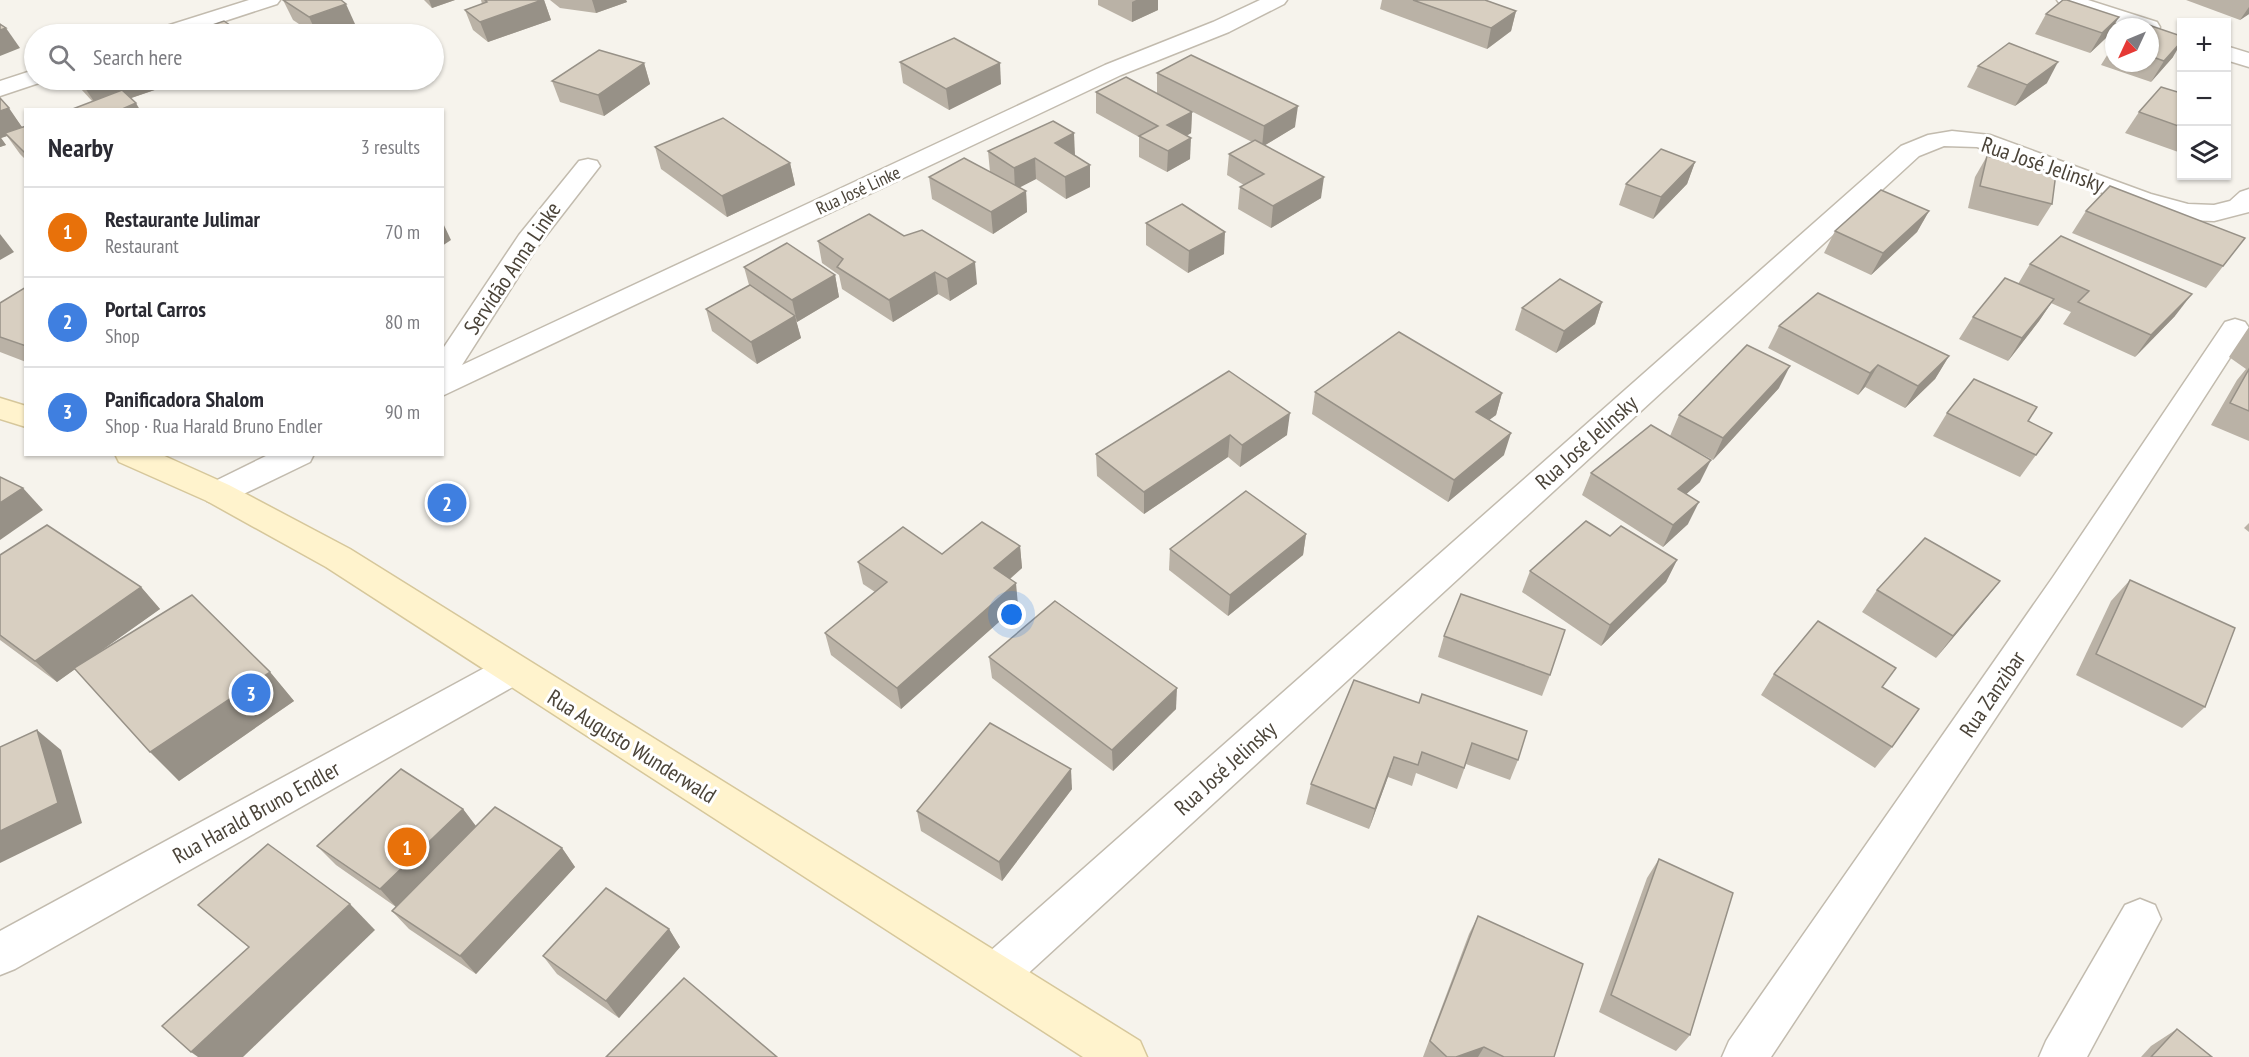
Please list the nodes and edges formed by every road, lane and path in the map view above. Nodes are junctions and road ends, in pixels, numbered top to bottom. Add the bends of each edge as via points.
1 (270, 0) edge
2 (1277, 0) edge
3 (2067, 0) edge
4 (2122, 18) edge
5 (196, 24) edge
6 (2159, 30) edge
7 (2171, 34) edge
8 (2231, 55) edge
9 (2249, 60) edge
10 (24, 81) edge
11 (0, 89) edge
12 (588, 166) dead end
13 (2249, 197) edge
14 (2235, 328) dead end
15 (444, 371) edge
16 (444, 385) edge
17 (0, 408) edge
18 (24, 416) edge
19 (135, 456) edge
20 (295, 456) edge
21 (218, 493) junction
22 (512, 670) junction
23 (2140, 919) dead end
24 (0, 954) edge
25 (995, 975) junction
26 (1124, 1057) edge
27 (1745, 1057) edge
28 (2062, 1057) edge

1 - 5 street
2 - 16 street, Rua José Linke via 1113,70
3 - 4 street
6 - 7 street
8 - 9 street
10 - 11 street
12 - 15 street, Servidão Anna Linke via 531,238
13 - 25 street, Rua José Jelinsky via 2240,207 2214,213 2187,212 1981,140 1935,139 1910,151
14 - 27 street, Rua Zanzibar
17 - 18 main road
19 - 21 main road, Rua Augusto Wunderwald
20 - 21 street
21 - 22 main road, Rua Augusto Wunderwald via 338,558
22 - 24 street, Rua Harald Bruno Endler
22 - 25 main road, Rua Augusto Wunderwald
23 - 28 street
25 - 26 main road, Rua Augusto Wunderwald

